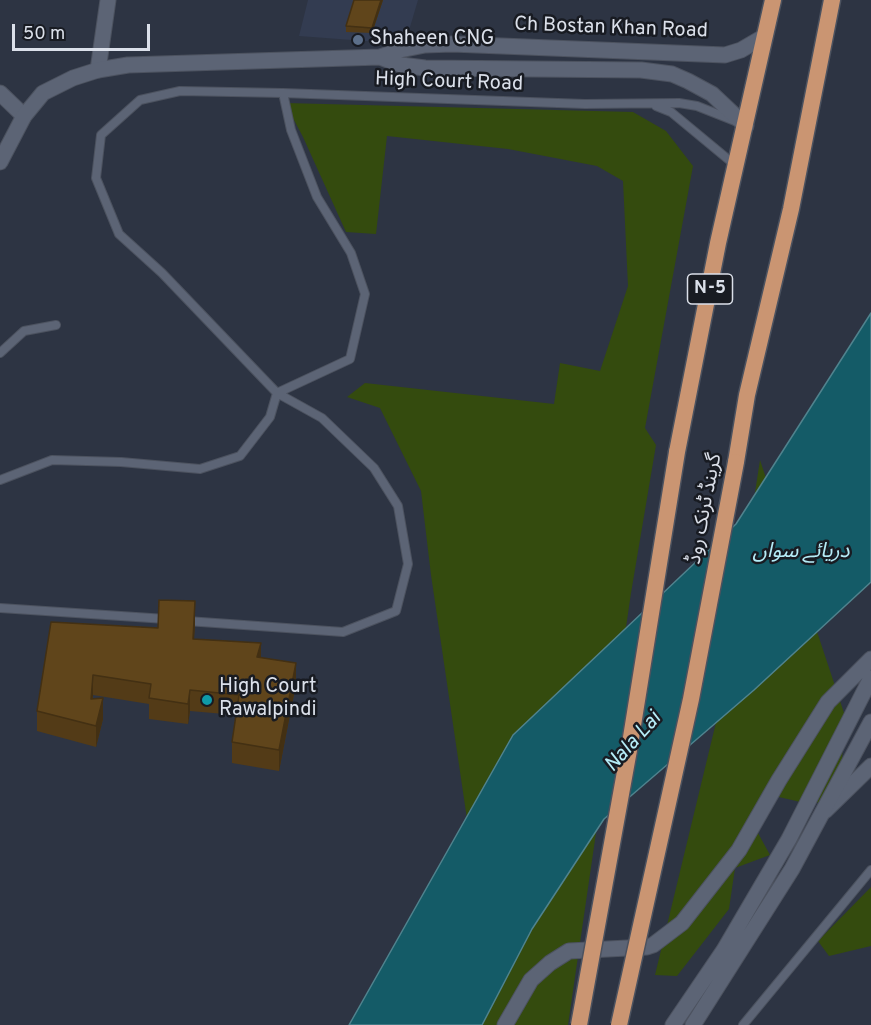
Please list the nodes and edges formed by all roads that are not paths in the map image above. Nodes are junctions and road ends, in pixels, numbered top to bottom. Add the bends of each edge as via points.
1 (108, 0) edge
2 (773, 0) edge
3 (832, 0) edge
4 (765, 36) junction
5 (381, 57) junction
6 (98, 70) junction
7 (0, 93) edge
8 (283, 93) junction
9 (652, 104) junction
10 (24, 116) junction
11 (746, 126) junction
12 (0, 162) edge
13 (736, 167) junction
14 (56, 326) dead end
15 (0, 353) edge
16 (277, 393) junction
17 (0, 480) edge
18 (0, 608) edge
19 (871, 659) edge
20 (871, 678) edge
21 (871, 722) edge
22 (871, 766) edge
23 (823, 813) junction
24 (871, 870) edge
25 (505, 1025) edge
26 (579, 1025) edge
27 (619, 1025) edge
28 (673, 1025) edge
29 (693, 1025) edge
30 (743, 1025) edge

1 - 6 street
2 - 4 highway, گرینڈ ٹرنک روڈ / N-5
3 - 27 highway, گرینڈ ٹرنک روڈ, bridge via 791,209 747,395 691,699
4 - 5 street, Ch Bostan Khan Road via 725,55 452,44 425,45
4 - 11 highway, گرینڈ ٹرنک روڈ / N-5
5 - 6 street, Ch Bostan Khan Road
5 - 11 street, Ch Bostan Khan Road via 425,68 642,70 672,74 712,94
6 - 10 street, Ch Bostan Khan Road via 43,93
7 - 10 street
8 - 9 lane, High Court Road
8 - 16 lane via 291,130 317,197 351,253 365,294 350,358
8 - 16 lane, High Court Road via 180,91 140,100 101,135 96,178 119,234 162,273
9 - 11 lane, High Court Road via 697,106
9 - 13 lane, High Court Road via 672,112
10 - 12 street, Ch Bostan Khan Road
11 - 13 highway, گرینڈ ٹرنک روڈ / N-5
13 - 26 highway, گرینڈ ٹرنک روڈ / N-5, bridge via 677,452
14 - 15 lane via 24,331
16 - 17 lane via 270,417 240,456 200,470 52,460
16 - 18 lane, High Court Road via 322,418 374,468 398,506 408,564 396,612 343,632
19 - 25 street via 828,702 739,850 682,923 647,947 569,951 531,980
20 - 28 street via 789,840 724,950
21 - 23 street
22 - 23 street
23 - 29 street
24 - 30 lane

